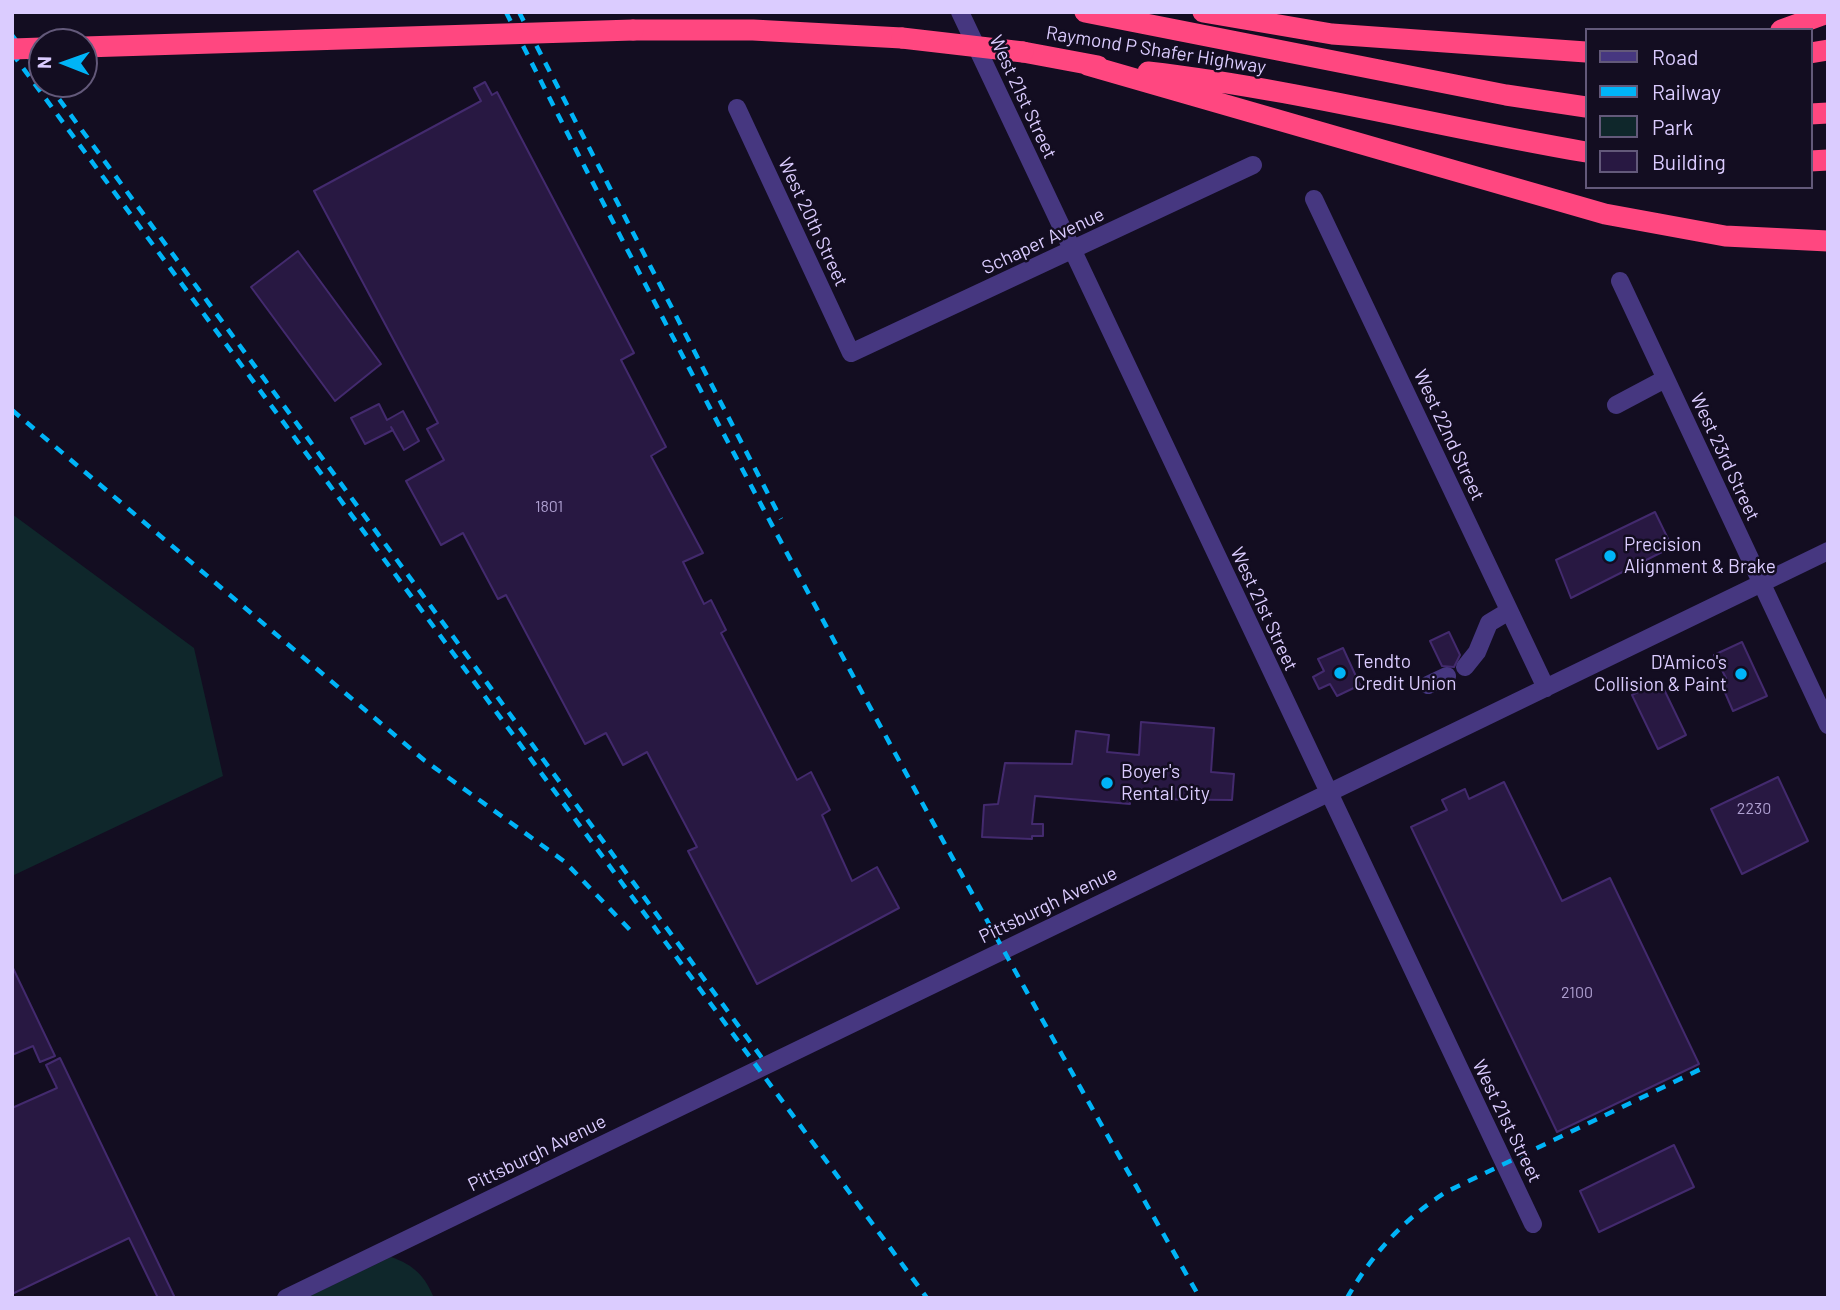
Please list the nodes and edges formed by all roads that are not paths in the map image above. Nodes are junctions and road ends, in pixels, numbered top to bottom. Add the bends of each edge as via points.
1 (960, 12) edge
2 (1085, 12) edge
3 (1203, 12) edge
4 (1828, 13) edge
5 (1787, 28) edge
6 (98, 47) edge
7 (1582, 51) edge
8 (1087, 65) junction
9 (1584, 107) edge
10 (737, 108) dead end
11 (1584, 152) edge
12 (1253, 165) dead end
13 (1314, 199) dead end
14 (1828, 241) edge
15 (1072, 251) junction
16 (1620, 281) dead end
17 (851, 353) joint
18 (1665, 379) junction
19 (1616, 405) dead end
20 (1828, 551) edge
21 (1760, 584) junction
22 (1509, 611) junction
23 (1465, 667) dead end
24 (1447, 676) dead end
25 (1427, 685) dead end
26 (1546, 688) junction
27 (1828, 725) edge
28 (1328, 794) junction
29 (1532, 1224) dead end
30 (286, 1298) edge

1 - 15 street, West 21st Street
2 - 9 highway, Raymond P Shafer Highway
3 - 7 highway via 1332,34
4 - 5 highway
6 - 8 highway, Raymond P Shafer Highway, bridge via 766,30 902,38 1023,52
8 - 11 highway, Raymond P Shafer Highway via 1279,92
8 - 14 highway via 1605,214 1725,236
10 - 17 street, West 20th Street
12 - 15 street, Schaper Avenue
13 - 22 street, West 22nd Street
15 - 17 street, Schaper Avenue
15 - 28 street, West 21st Street
16 - 18 street, West 23rd Street
18 - 19 street
18 - 21 street, West 23rd Street
20 - 21 street, Pittsburgh Avenue
21 - 26 street, Pittsburgh Avenue
21 - 27 street, West 23rd Street
22 - 23 street via 1489,624
22 - 26 street, West 22nd Street
24 - 25 street
26 - 28 street, Pittsburgh Avenue
28 - 29 street, West 21st Street
28 - 30 street, Pittsburgh Avenue

